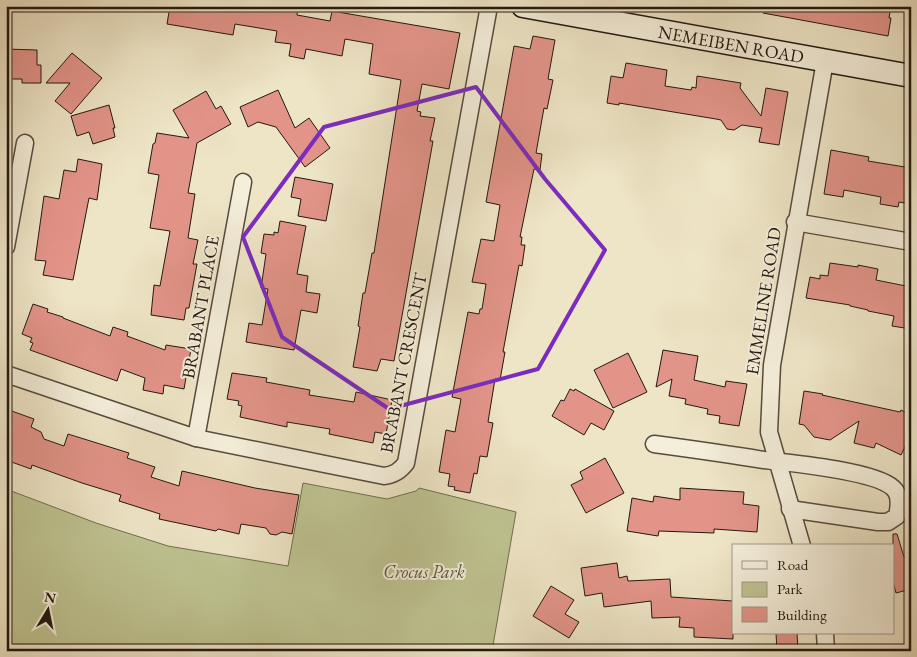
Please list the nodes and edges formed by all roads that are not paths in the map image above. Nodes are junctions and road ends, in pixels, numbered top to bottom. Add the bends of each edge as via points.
1 (489, 6) edge
2 (523, 6) edge
3 (582, 12) edge
4 (825, 61) junction
5 (911, 76) edge
6 (24, 142) dead end
7 (243, 182) dead end
8 (796, 222) junction
9 (911, 242) edge
10 (6, 247) edge
11 (6, 374) edge
12 (196, 438) junction
13 (654, 444) dead end
14 (776, 461) junction
15 (790, 509) junction
16 (801, 544) edge
17 (825, 634) edge
18 (826, 651) edge

1 - 12 street, BRABANT CRESCENT via 406,462 400,470 384,476
2 - 3 street, NEMEIBEN ROAD
3 - 4 street, NEMEIBEN ROAD
4 - 5 street, NEMEIBEN ROAD
4 - 8 street, EMMELINE ROAD
6 - 10 street
7 - 12 street, BRABANT PLACE
8 - 9 street
8 - 14 street, EMMELINE ROAD via 772,365 769,432
11 - 12 street, BRABANT CRESCENT
13 - 14 street
14 - 15 street, EMMELINE ROAD
14 - 15 street via 884,482 895,489 900,504 897,516 888,522
15 - 16 street, EMMELINE ROAD
17 - 18 street

